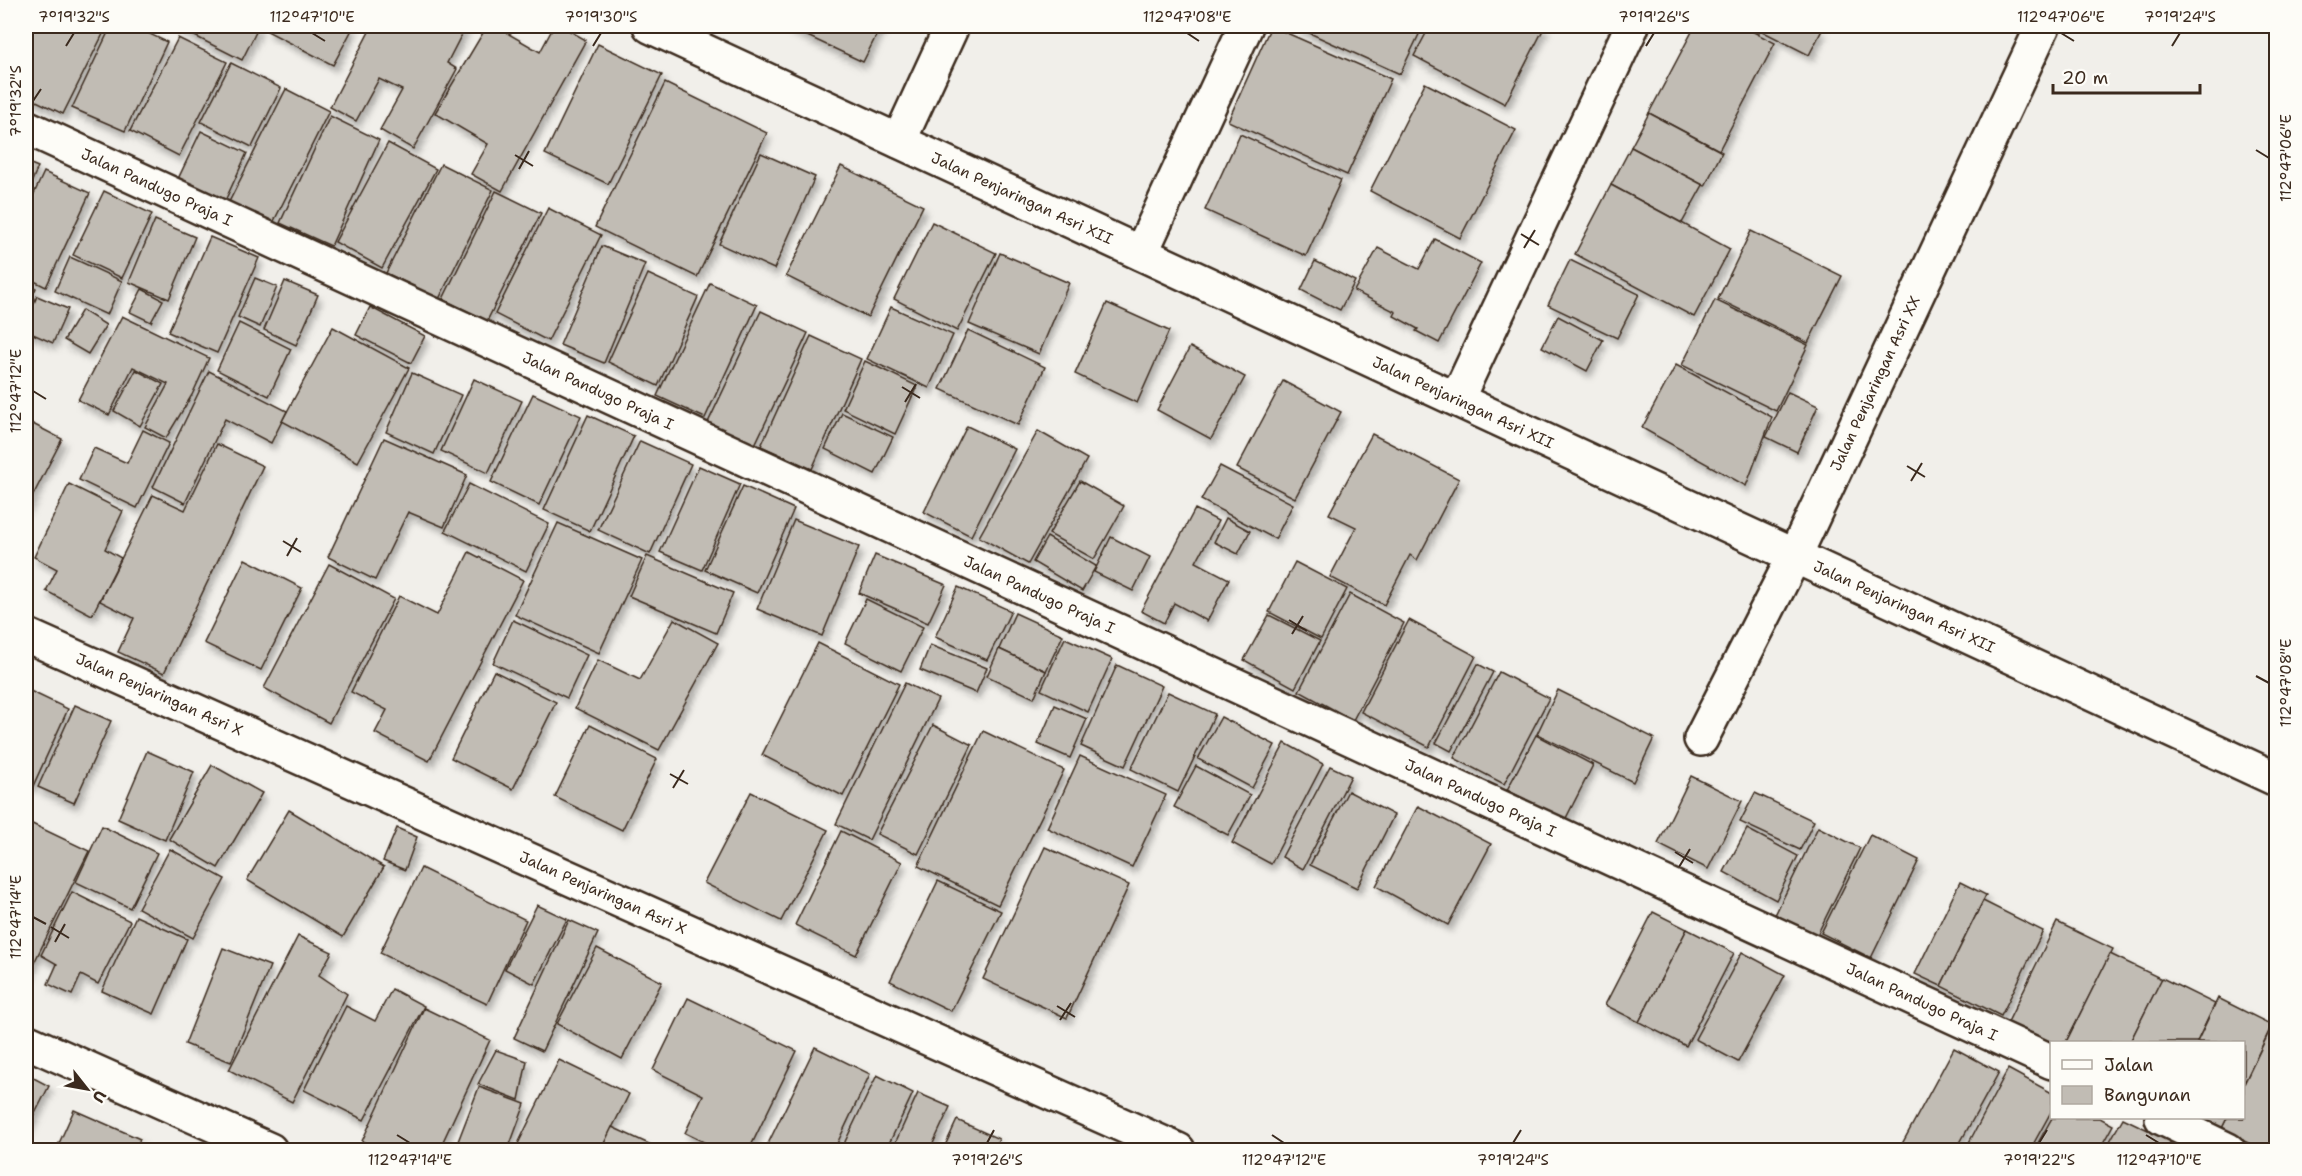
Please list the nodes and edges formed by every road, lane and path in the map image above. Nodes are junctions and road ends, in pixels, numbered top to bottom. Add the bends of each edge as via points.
1 (650, 26) edge
2 (952, 26) edge
3 (1246, 26) edge
4 (1632, 26) edge
5 (2043, 26) edge
6 (26, 127) edge
7 (899, 141) junction
8 (1141, 253) junction
9 (1457, 399) junction
10 (1795, 555) junction
11 (26, 635) edge
12 (1701, 739) dead end
13 (2277, 779) edge
14 (26, 1041) edge
15 (2050, 1061) edge
16 (2164, 1119) edge
17 (270, 1150) edge
18 (1178, 1150) edge
19 (2228, 1150) edge

1 - 7 street, Jalan Penjaringan Asri XII
2 - 7 street
3 - 8 street
4 - 9 street
5 - 10 street, Jalan Penjaringan Asri XX
6 - 15 street, Jalan Pandugo Praja I
7 - 8 street, Jalan Penjaringan Asri XII
8 - 9 street, Jalan Penjaringan Asri XII
9 - 10 street, Jalan Penjaringan Asri XII
10 - 12 street, Jalan Penjaringan Asri XX
10 - 13 street, Jalan Penjaringan Asri XII
11 - 18 street, Jalan Penjaringan Asri X
14 - 17 street
16 - 19 street

